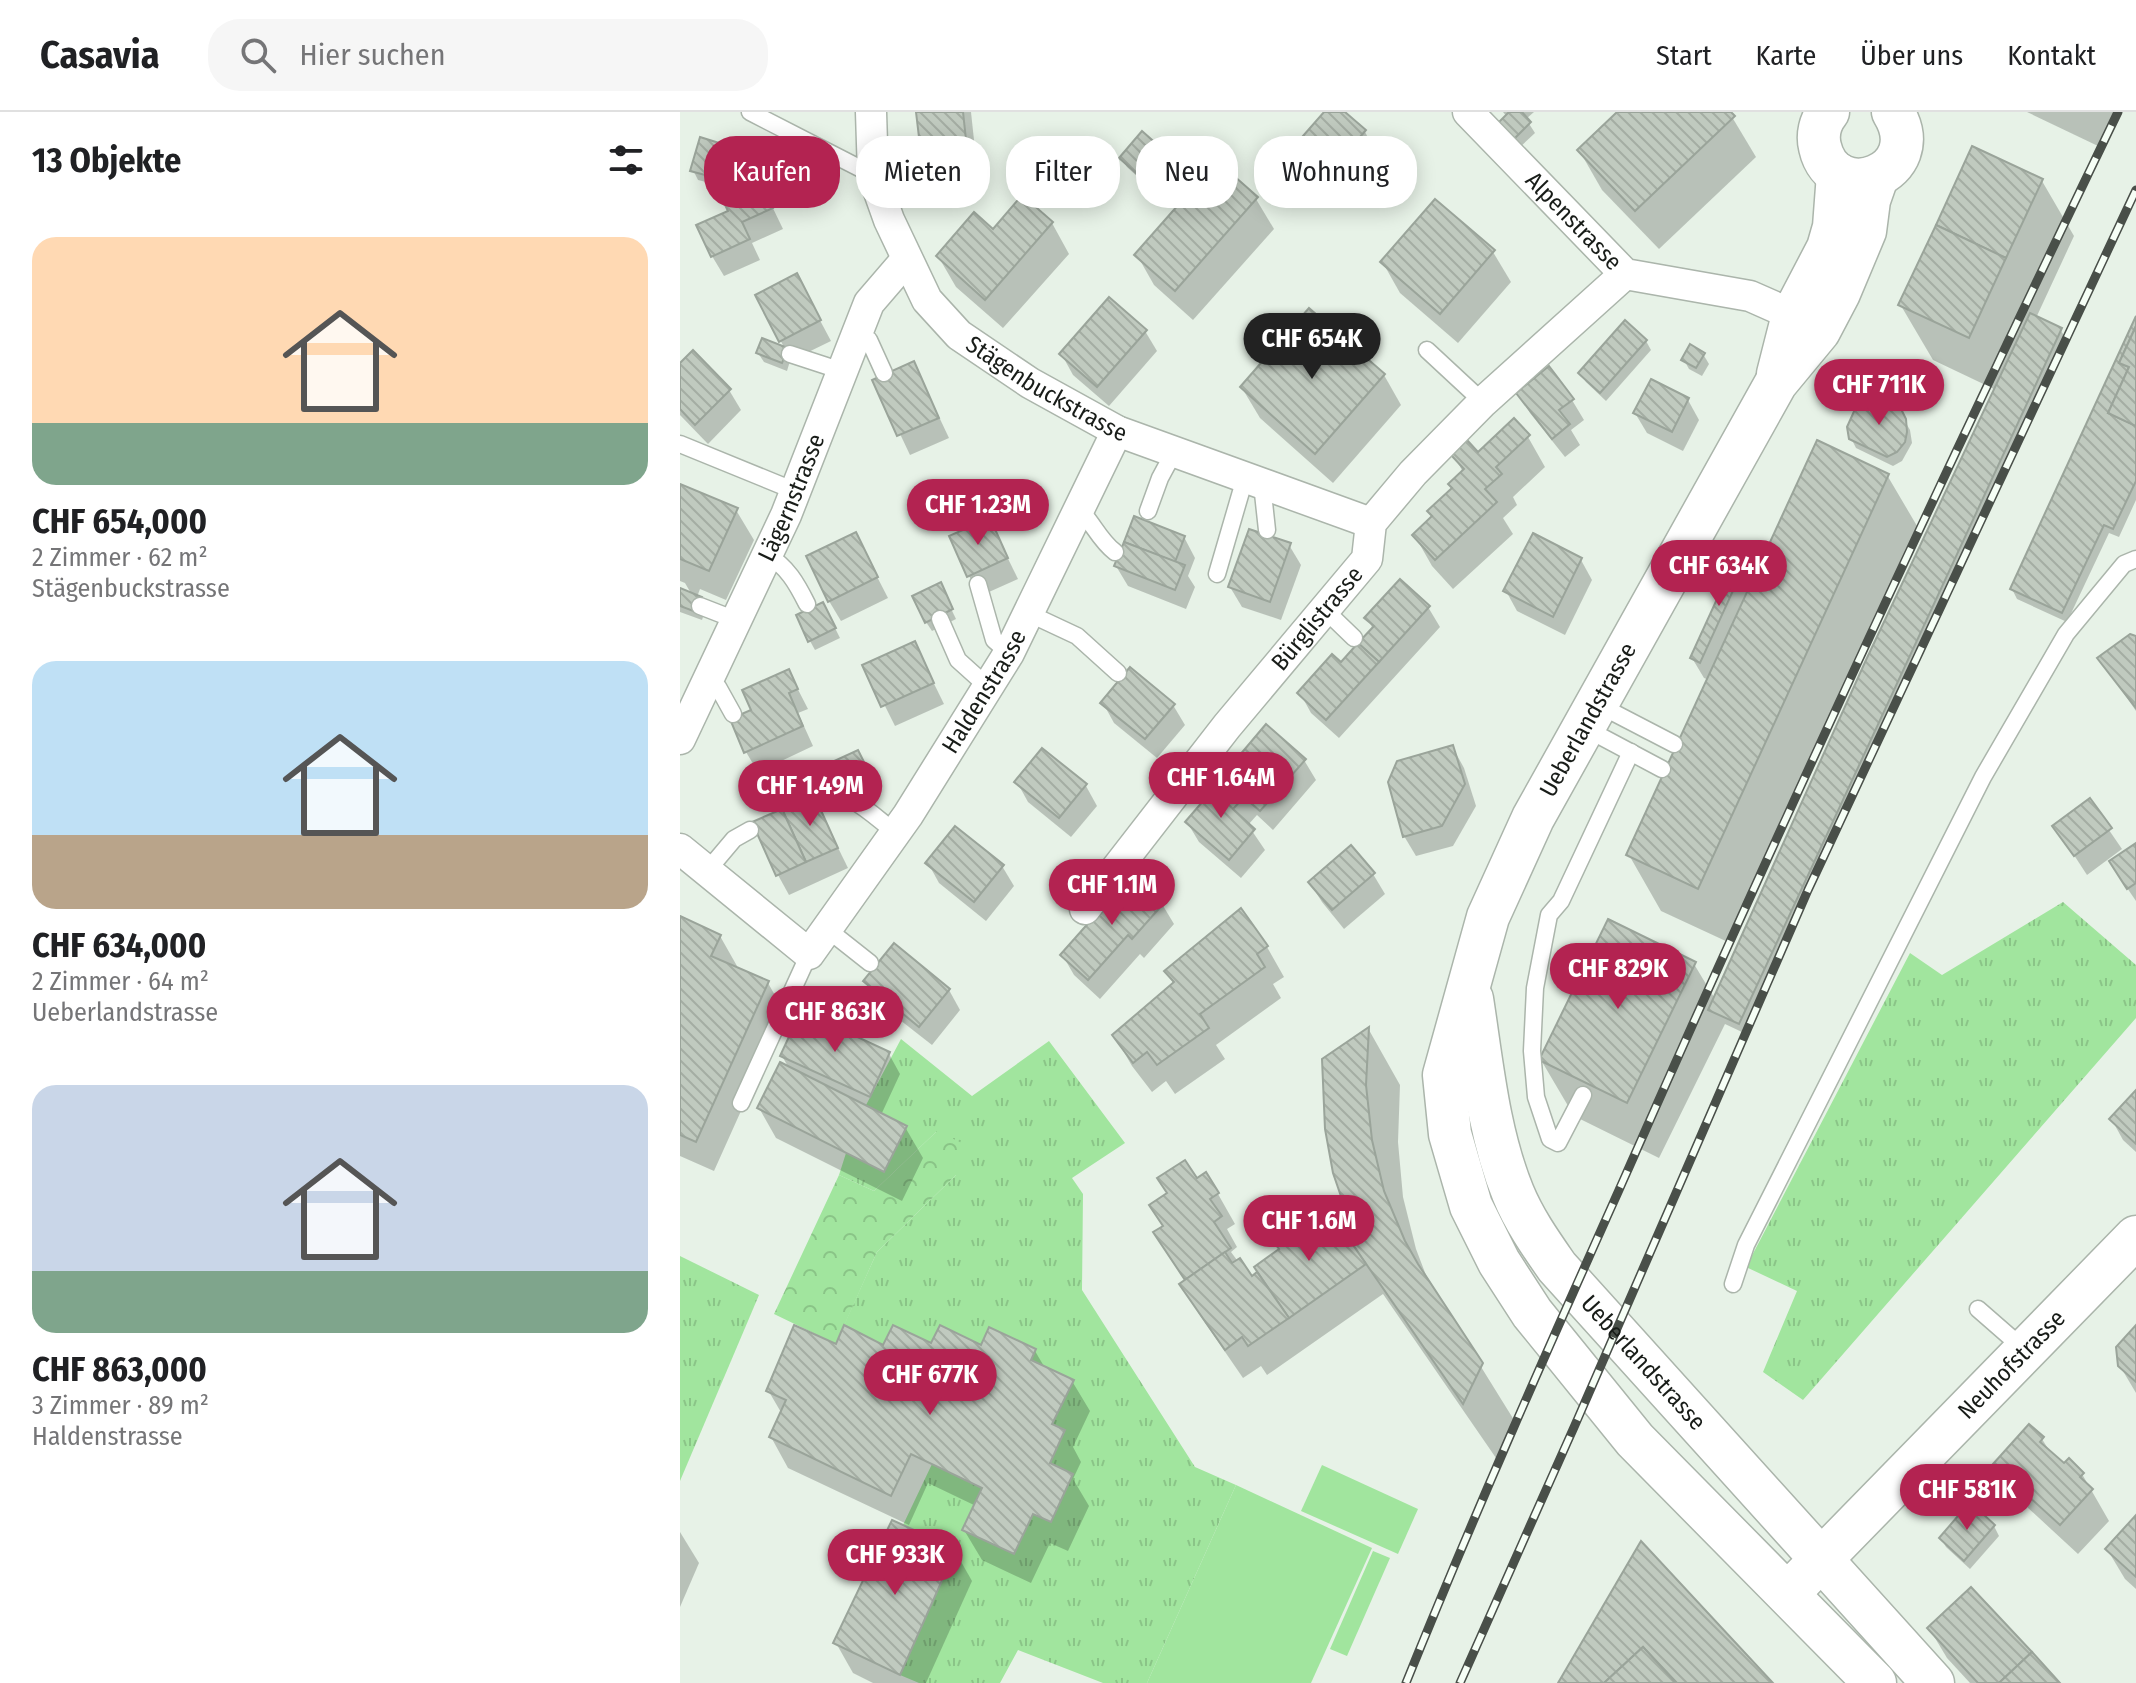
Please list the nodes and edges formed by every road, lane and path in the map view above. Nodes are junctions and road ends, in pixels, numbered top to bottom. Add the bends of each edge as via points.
1 (750, 112) edge
2 (871, 112) edge
3 (1468, 112) edge
4 (1828, 112) edge
5 (1894, 113) edge
6 (872, 136) edge
7 (856, 166) edge
8 (1857, 175) junction
9 (886, 208) edge
10 (906, 260) junction
11 (1625, 274) junction
12 (1793, 315) junction
13 (857, 335) junction
14 (1427, 350) dead end
15 (790, 354) dead end
16 (842, 371) junction
17 (884, 373) dead end
18 (1776, 383) junction
19 (1483, 402) junction
20 (1117, 431) junction
21 (680, 444) edge
22 (1174, 452) junction
23 (1253, 481) junction
24 (795, 491) junction
25 (1080, 510) junction
26 (1148, 511) dead end
27 (1371, 523) junction
28 (1267, 530) dead end
29 (1115, 552) dead end
30 (767, 555) junction
31 (2136, 559) edge
32 (1217, 574) dead end
33 (978, 584) dead end
34 (807, 604) dead end
35 (700, 606) dead end
36 (1325, 610) junction
37 (1030, 614) junction
38 (940, 619) dead end
39 (736, 620) junction
40 (1354, 638) dead end
41 (1009, 653) junction
42 (1118, 673) dead end
43 (707, 682) junction
44 (988, 687) junction
45 (733, 714) dead end
46 (1590, 715) junction
47 (680, 739) edge
48 (1674, 744) dead end
49 (1631, 752) junction
50 (1662, 769) dead end
51 (858, 787) dead end
52 (819, 798) dead end
53 (865, 808) junction
54 (750, 830) dead end
55 (896, 833) junction
56 (680, 849) edge
57 (707, 871) junction
58 (1085, 909) dead end
59 (827, 929) junction
60 (809, 954) junction
61 (870, 963) dead end
62 (1469, 982) junction
63 (1583, 1095) dead end
64 (741, 1103) dead end
65 (2136, 1237) edge
66 (1733, 1284) dead end
67 (1978, 1309) dead end
68 (2026, 1351) junction
69 (1821, 1562) junction
70 (1787, 1594) junction
71 (1875, 1683) edge
72 (1933, 1683) edge

1 - 7 lane
2 - 6 street, Stägenbuckstrasse
3 - 11 street, Alpenstrasse
4 - 8 main road via 1820,129 1822,154
5 - 8 main road, Ueberlandstrasse via 1901,127 1898,157 1889,169
8 - 12 main road, Ueberlandstrasse
8 - 18 main road, Ueberlandstrasse via 1869,200 1865,231 1819,331
9 - 10 street, Stägenbuckstrasse
10 - 13 street, Lägernstrasse via 869,303
10 - 20 street, Stägenbuckstrasse via 927,300 959,335 1030,383
11 - 12 street, Alpenstrasse via 1750,296
11 - 19 street
12 - 18 main road, Ueberlandstrasse
13 - 16 street, Lägernstrasse
13 - 17 lane via 869,340
14 - 19 lane
15 - 16 lane
16 - 24 street, Lägernstrasse
18 - 46 main road, Ueberlandstrasse
19 - 27 street
20 - 22 street, Stägenbuckstrasse
20 - 25 street, Haldenstrasse
21 - 24 lane
22 - 23 street, Stägenbuckstrasse
22 - 26 lane
23 - 27 street, Stägenbuckstrasse
23 - 28 lane
23 - 32 lane
24 - 30 street, Lägernstrasse
25 - 29 lane
25 - 37 street, Haldenstrasse
27 - 36 street, Bürglistrasse via 1367,559
30 - 34 lane via 794,579
30 - 39 street, Lägernstrasse
31 - 66 lane via 2124,564 2066,634 1983,777 1746,1245
33 - 41 lane via 994,640
35 - 39 lane
36 - 40 lane
36 - 58 street, Bürglistrasse via 1208,769
37 - 41 street, Haldenstrasse
37 - 42 lane via 1077,636
38 - 44 lane via 958,660
39 - 43 street, Lägernstrasse
41 - 44 street, Haldenstrasse
43 - 45 lane via 718,687
43 - 47 street, Lägernstrasse
44 - 55 street, Haldenstrasse
46 - 48 lane
46 - 49 lane
46 - 62 main road, Ueberlandstrasse via 1533,818 1488,917
49 - 50 lane
49 - 63 lane via 1561,901 1549,915 1535,988 1536,1097 1550,1139 1558,1143
51 - 53 lane
52 - 53 lane via 840,796
53 - 55 lane
54 - 57 lane via 734,839
55 - 59 street, Haldenstrasse
56 - 57 street
57 - 60 street
59 - 60 street, Haldenstrasse
59 - 61 lane
60 - 64 lane
62 - 69 main road, Ueberlandstrasse via 1494,1131 1513,1193 1533,1231 1557,1267
62 - 70 main road, Ueberlandstrasse via 1444,1075 1450,1134 1471,1206 1499,1262 1532,1313 1635,1440
65 - 68 main road, Neuhofstrasse
67 - 68 lane
68 - 69 main road, Neuhofstrasse
69 - 70 main road, Neuhofstrasse
69 - 72 main road, Ueberlandstrasse
70 - 71 main road, Ueberlandstrasse

